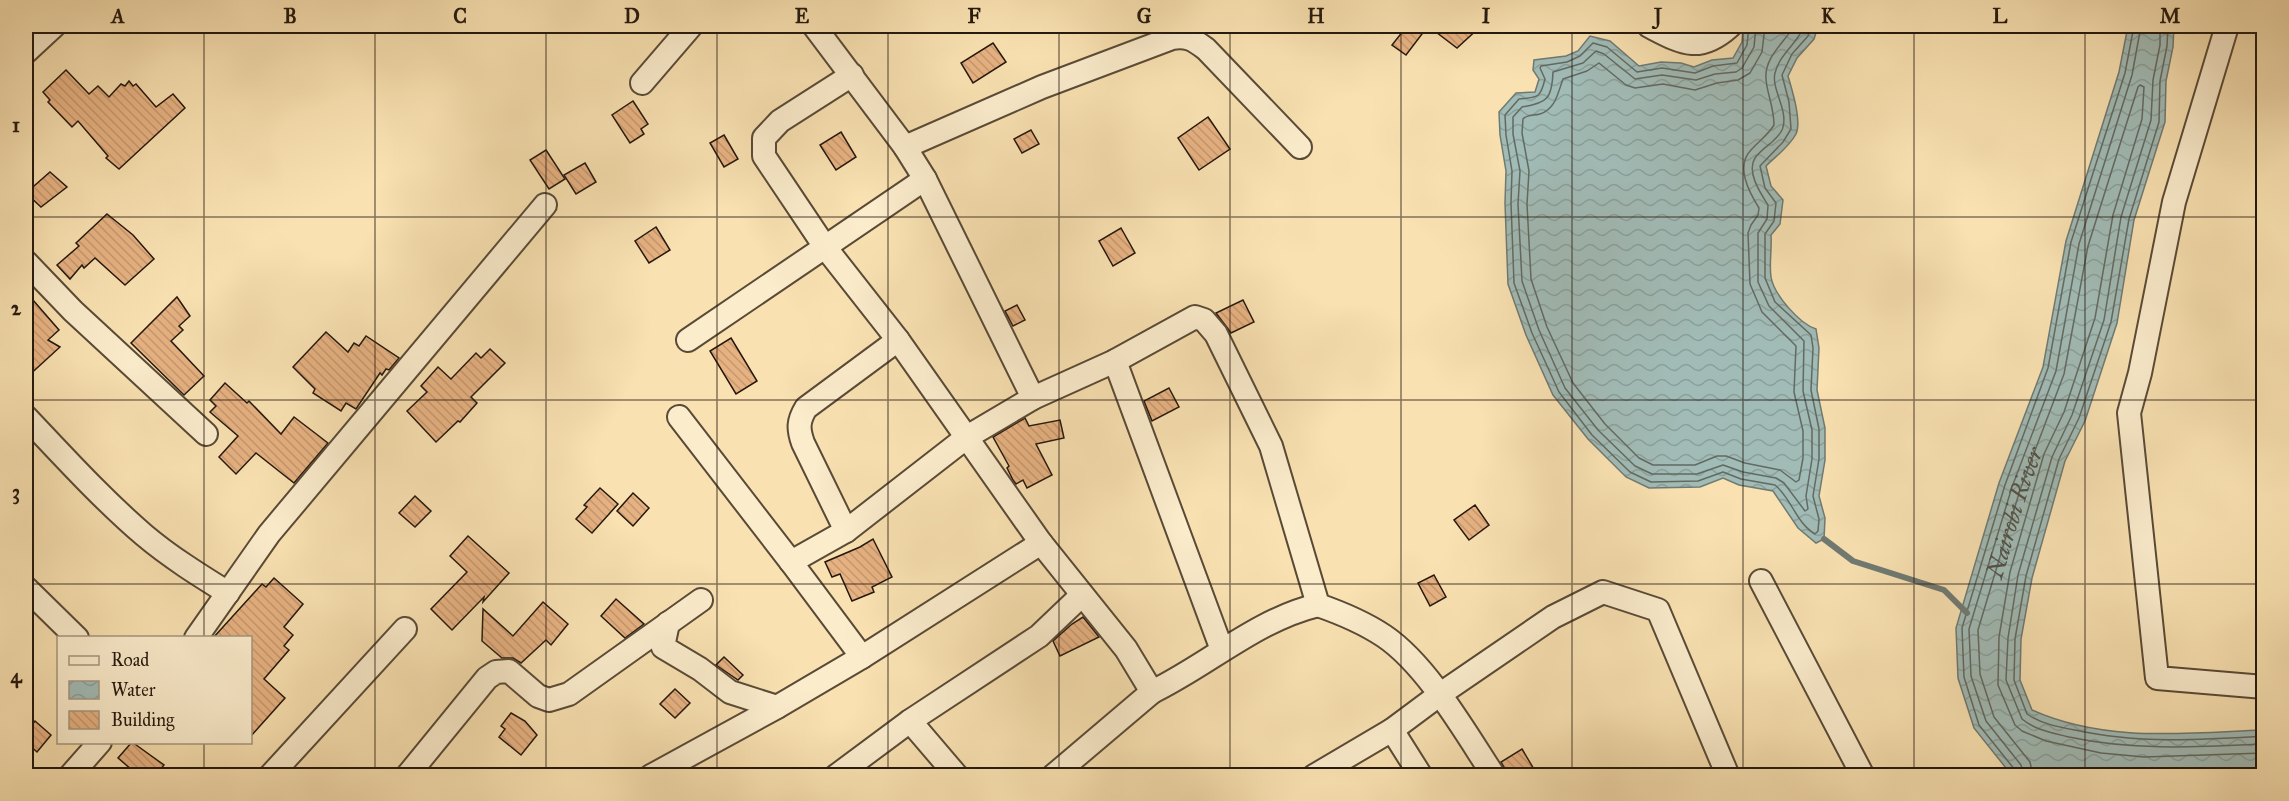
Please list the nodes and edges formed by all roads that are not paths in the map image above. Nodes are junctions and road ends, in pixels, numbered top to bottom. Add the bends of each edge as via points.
1 (54, 26) edge
2 (691, 26) edge
3 (814, 26) edge
4 (1649, 26) edge
5 (1730, 26) edge
6 (2227, 26) edge
7 (26, 52) edge
8 (852, 75) junction
9 (642, 83) dead end
10 (905, 147) junction
11 (1300, 147) dead end
12 (925, 179) junction
13 (545, 205) dead end
14 (825, 247) junction
15 (26, 262) edge
16 (688, 340) dead end
17 (898, 340) junction
18 (1114, 361) junction
19 (1033, 398) junction
20 (26, 417) edge
21 (679, 417) dead end
22 (206, 434) dead end
23 (967, 437) junction
24 (846, 531) junction
25 (1041, 543) junction
26 (791, 561) junction
27 (1761, 581) dead end
28 (26, 588) edge
29 (228, 593) junction
30 (1083, 595) junction
31 (700, 600) dead end
32 (1318, 605) junction
33 (668, 623) junction
34 (405, 629) dead end
35 (75, 636) edge
36 (197, 636) edge
37 (1222, 650) junction
38 (862, 657) junction
39 (2264, 687) edge
40 (1152, 692) junction
41 (1439, 695) junction
42 (777, 707) junction
43 (910, 721) junction
44 (1392, 730) junction
45 (98, 744) edge
46 (70, 776) edge
47 (270, 776) edge
48 (407, 776) edge
49 (651, 776) edge
50 (836, 776) edge
51 (957, 776) edge
52 (1053, 776) edge
53 (1314, 776) edge
54 (1421, 776) edge
55 (1494, 776) edge
56 (1728, 776) edge
57 (1863, 776) edge

1 - 7 street
2 - 9 street
3 - 8 street
4 - 5 street via 1680,42 1701,44
6 - 39 street via 2174,202 2129,413 2157,678
8 - 10 street
8 - 14 street via 780,121 764,138 764,156
10 - 11 street via 1042,87 1184,36 1206,49
10 - 12 street
12 - 14 street
12 - 19 street
13 - 29 street via 269,534
14 - 16 street
14 - 17 street
15 - 22 street
17 - 23 street
17 - 24 street via 806,408 799,419 803,443
18 - 19 street
18 - 32 street via 1196,317 1216,334 1271,446
18 - 37 street
19 - 23 street
20 - 29 street via 144,535
21 - 26 street
23 - 24 street
23 - 25 street
24 - 26 street
25 - 30 street
25 - 38 street
26 - 38 street
27 - 57 street
28 - 35 street
29 - 36 street
30 - 40 street via 1126,649
30 - 43 street via 1039,636
31 - 33 street
32 - 37 street via 1281,616
32 - 41 street via 1349,616 1386,637 1413,662
33 - 42 street via 663,647 730,692
33 - 48 street via 569,694 549,700 538,696 509,670 496,672
34 - 47 street
37 - 40 street
38 - 42 street
40 - 52 street
41 - 44 street
41 - 55 street
41 - 56 street via 1553,618 1603,591 1658,610
42 - 49 street
43 - 50 street
43 - 51 street
44 - 53 street
44 - 54 street
45 - 46 street

